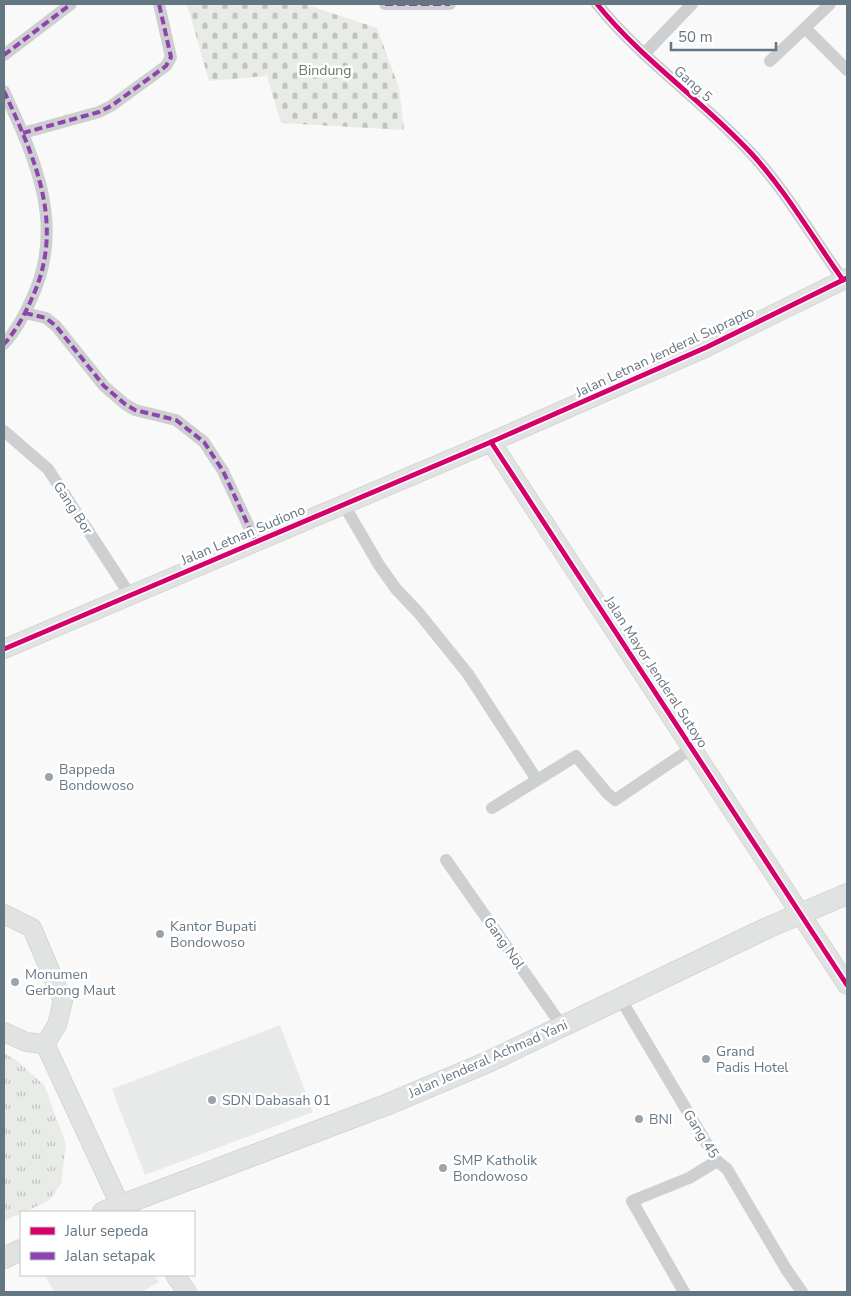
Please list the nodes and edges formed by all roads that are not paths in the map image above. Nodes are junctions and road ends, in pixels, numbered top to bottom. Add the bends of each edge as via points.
1 (71, 4) edge
2 (159, 4) edge
3 (385, 4) edge
4 (450, 4) edge
5 (597, 4) edge
6 (692, 4) edge
7 (830, 4) edge
8 (805, 28) junction
9 (4, 54) edge
10 (644, 54) junction
11 (770, 61) dead end
12 (847, 70) edge
13 (4, 91) edge
14 (23, 133) junction
15 (845, 279) edge
16 (25, 313) junction
17 (4, 344) edge
18 (4, 431) edge
19 (491, 442) junction
20 (344, 504) junction
21 (256, 542) junction
22 (130, 595) junction
23 (4, 649) edge
24 (692, 748) junction
25 (537, 780) junction
26 (492, 808) dead end
27 (446, 860) dead end
28 (847, 894) edge
29 (4, 914) edge
30 (801, 914) junction
31 (847, 984) edge
32 (620, 998) junction
33 (562, 1026) junction
34 (4, 1032) edge
35 (45, 1044) junction
36 (717, 1161) junction
37 (117, 1210) edge
38 (20, 1250) edge
39 (4, 1258) edge
40 (176, 1276) edge
41 (187, 1292) edge
42 (684, 1292) edge
43 (802, 1292) edge

1 - 9 street
2 - 14 street via 171,58 166,66 99,112
3 - 4 street
5 - 10 street, Gang 5
6 - 10 street
7 - 8 street
8 - 11 street
8 - 12 street
10 - 15 street, Gang 5 via 751,153
13 - 14 street
14 - 16 street via 36,164 44,198 48,249 38,286
15 - 19 street, Jalan Letnan Jenderal Suprapto via 707,348
16 - 17 street
16 - 21 street via 46,318 56,326 104,386 126,404 136,410 176,420 204,442 223,472
18 - 22 street, Gang Bor via 48,469
19 - 20 street, Jalan Letnan Sudiono
19 - 24 street, Jalan Mayor Jenderal Sutoyo
20 - 21 street, Jalan Letnan Sudiono
20 - 25 street via 379,565 468,674
21 - 22 street, Jalan Letnan Sudiono
22 - 23 street, Jalan Letnan Sudiono
24 - 25 street via 615,800 576,756
24 - 30 street, Jalan Mayor Jenderal Sutoyo
25 - 26 street
27 - 33 street, Gang Nol
28 - 30 main road, Jalan Jenderal Achmad Yani
29 - 35 street via 32,928 63,1001 57,1025
30 - 31 street, Jalan Mayor Jenderal Sutoyo
30 - 32 main road, Jalan Jenderal Achmad Yani
32 - 33 main road, Jalan Jenderal Achmad Yani
32 - 36 street, Gang 45
33 - 37 main road, Jalan Jenderal Achmad Yani via 488,1062 386,1105
34 - 35 street via 26,1042
35 - 37 street
36 - 42 street via 689,1178 632,1201
36 - 43 street, Gang 45 via 727,1169
38 - 39 main road
40 - 41 street

